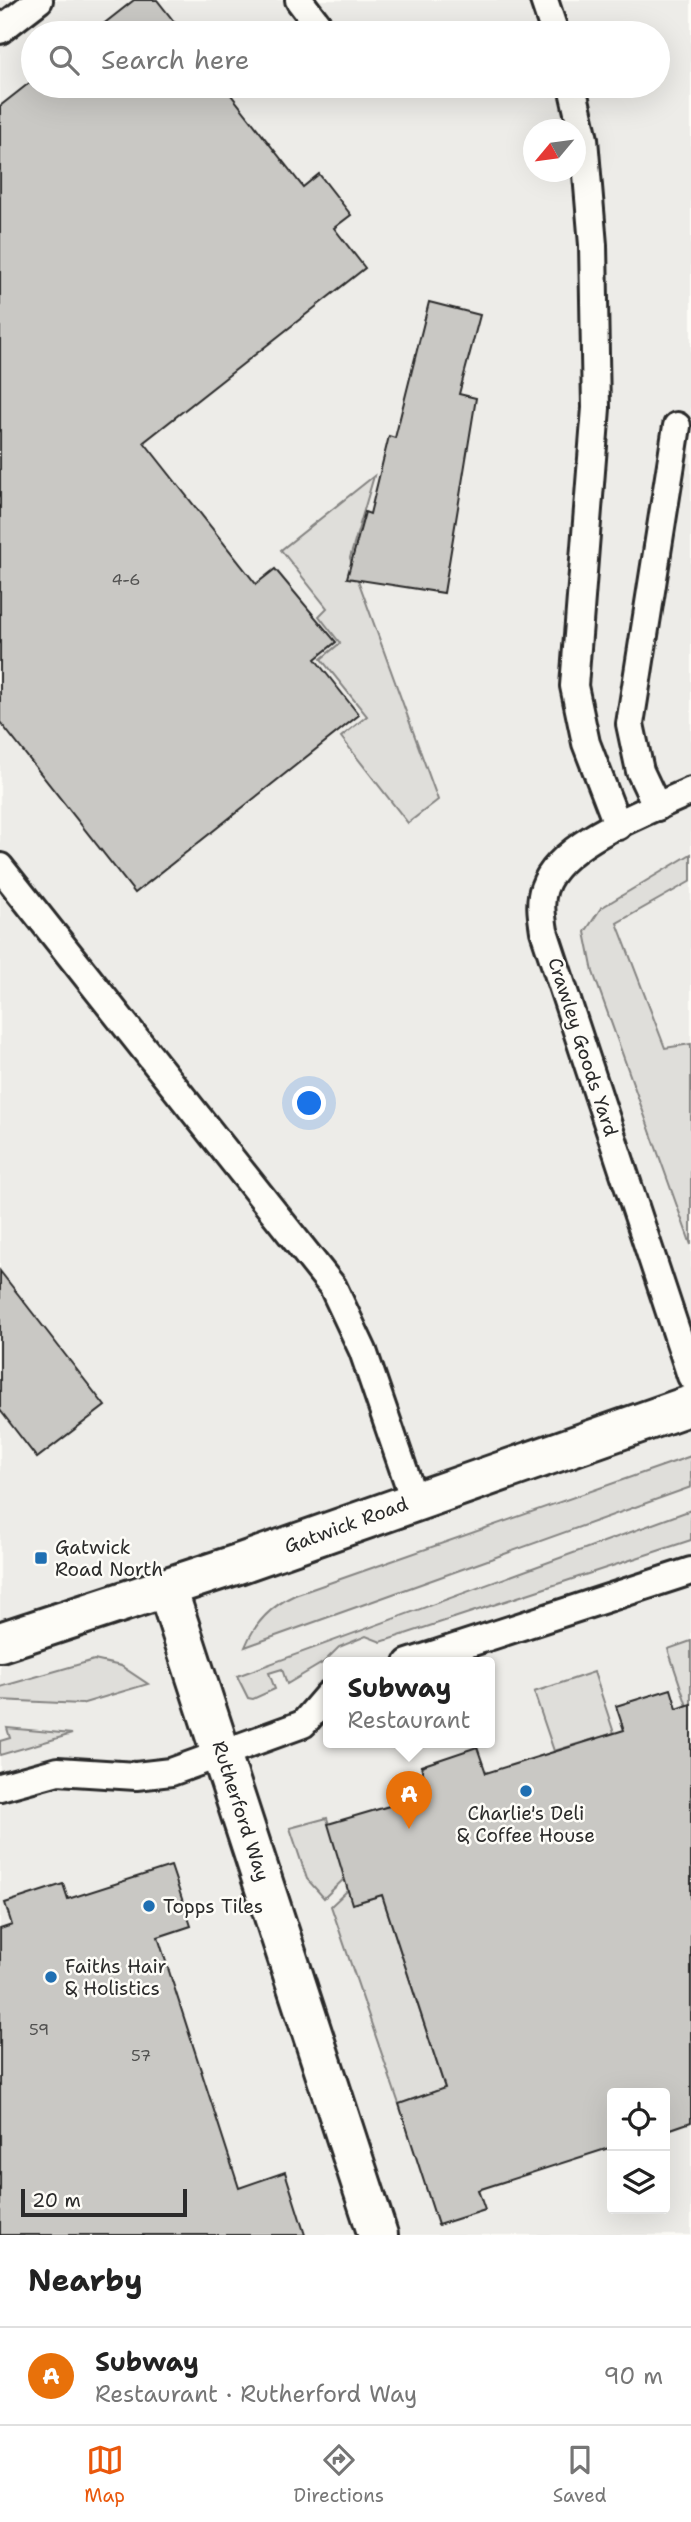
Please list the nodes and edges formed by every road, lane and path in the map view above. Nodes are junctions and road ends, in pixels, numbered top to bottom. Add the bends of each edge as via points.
1 (38, 0) edge
2 (299, 0) edge
3 (544, 0) edge
4 (315, 21) edge
5 (551, 21) edge
6 (0, 30) edge
7 (575, 98) edge
8 (677, 426) dead end
9 (691, 790) edge
10 (657, 807) junction
11 (618, 826) junction
12 (0, 867) edge
13 (691, 1376) edge
14 (691, 1405) edge
15 (414, 1500) junction
16 (691, 1571) edge
17 (167, 1588) junction
18 (0, 1642) edge
19 (426, 1657) edge
20 (323, 1701) edge
21 (223, 1754) junction
22 (0, 1787) edge
23 (378, 2235) edge

1 - 6 lane
2 - 4 lane
3 - 5 lane
7 - 11 lane via 584,139 593,245 596,408 574,686 586,743
8 - 10 lane via 629,724 640,771
9 - 10 lane, Crawley Goods Yard
10 - 11 lane, Crawley Goods Yard
11 - 13 lane, Crawley Goods Yard via 559,863 544,887 541,912
12 - 15 lane via 333,1287 363,1351
14 - 15 street, Gatwick Road
15 - 17 street, Gatwick Road
16 - 19 lane
17 - 18 street, Gatwick Road
17 - 21 street, Rutherford Way
20 - 21 lane via 303,1724
21 - 22 lane via 152,1775 58,1771
21 - 23 street, Rutherford Way

